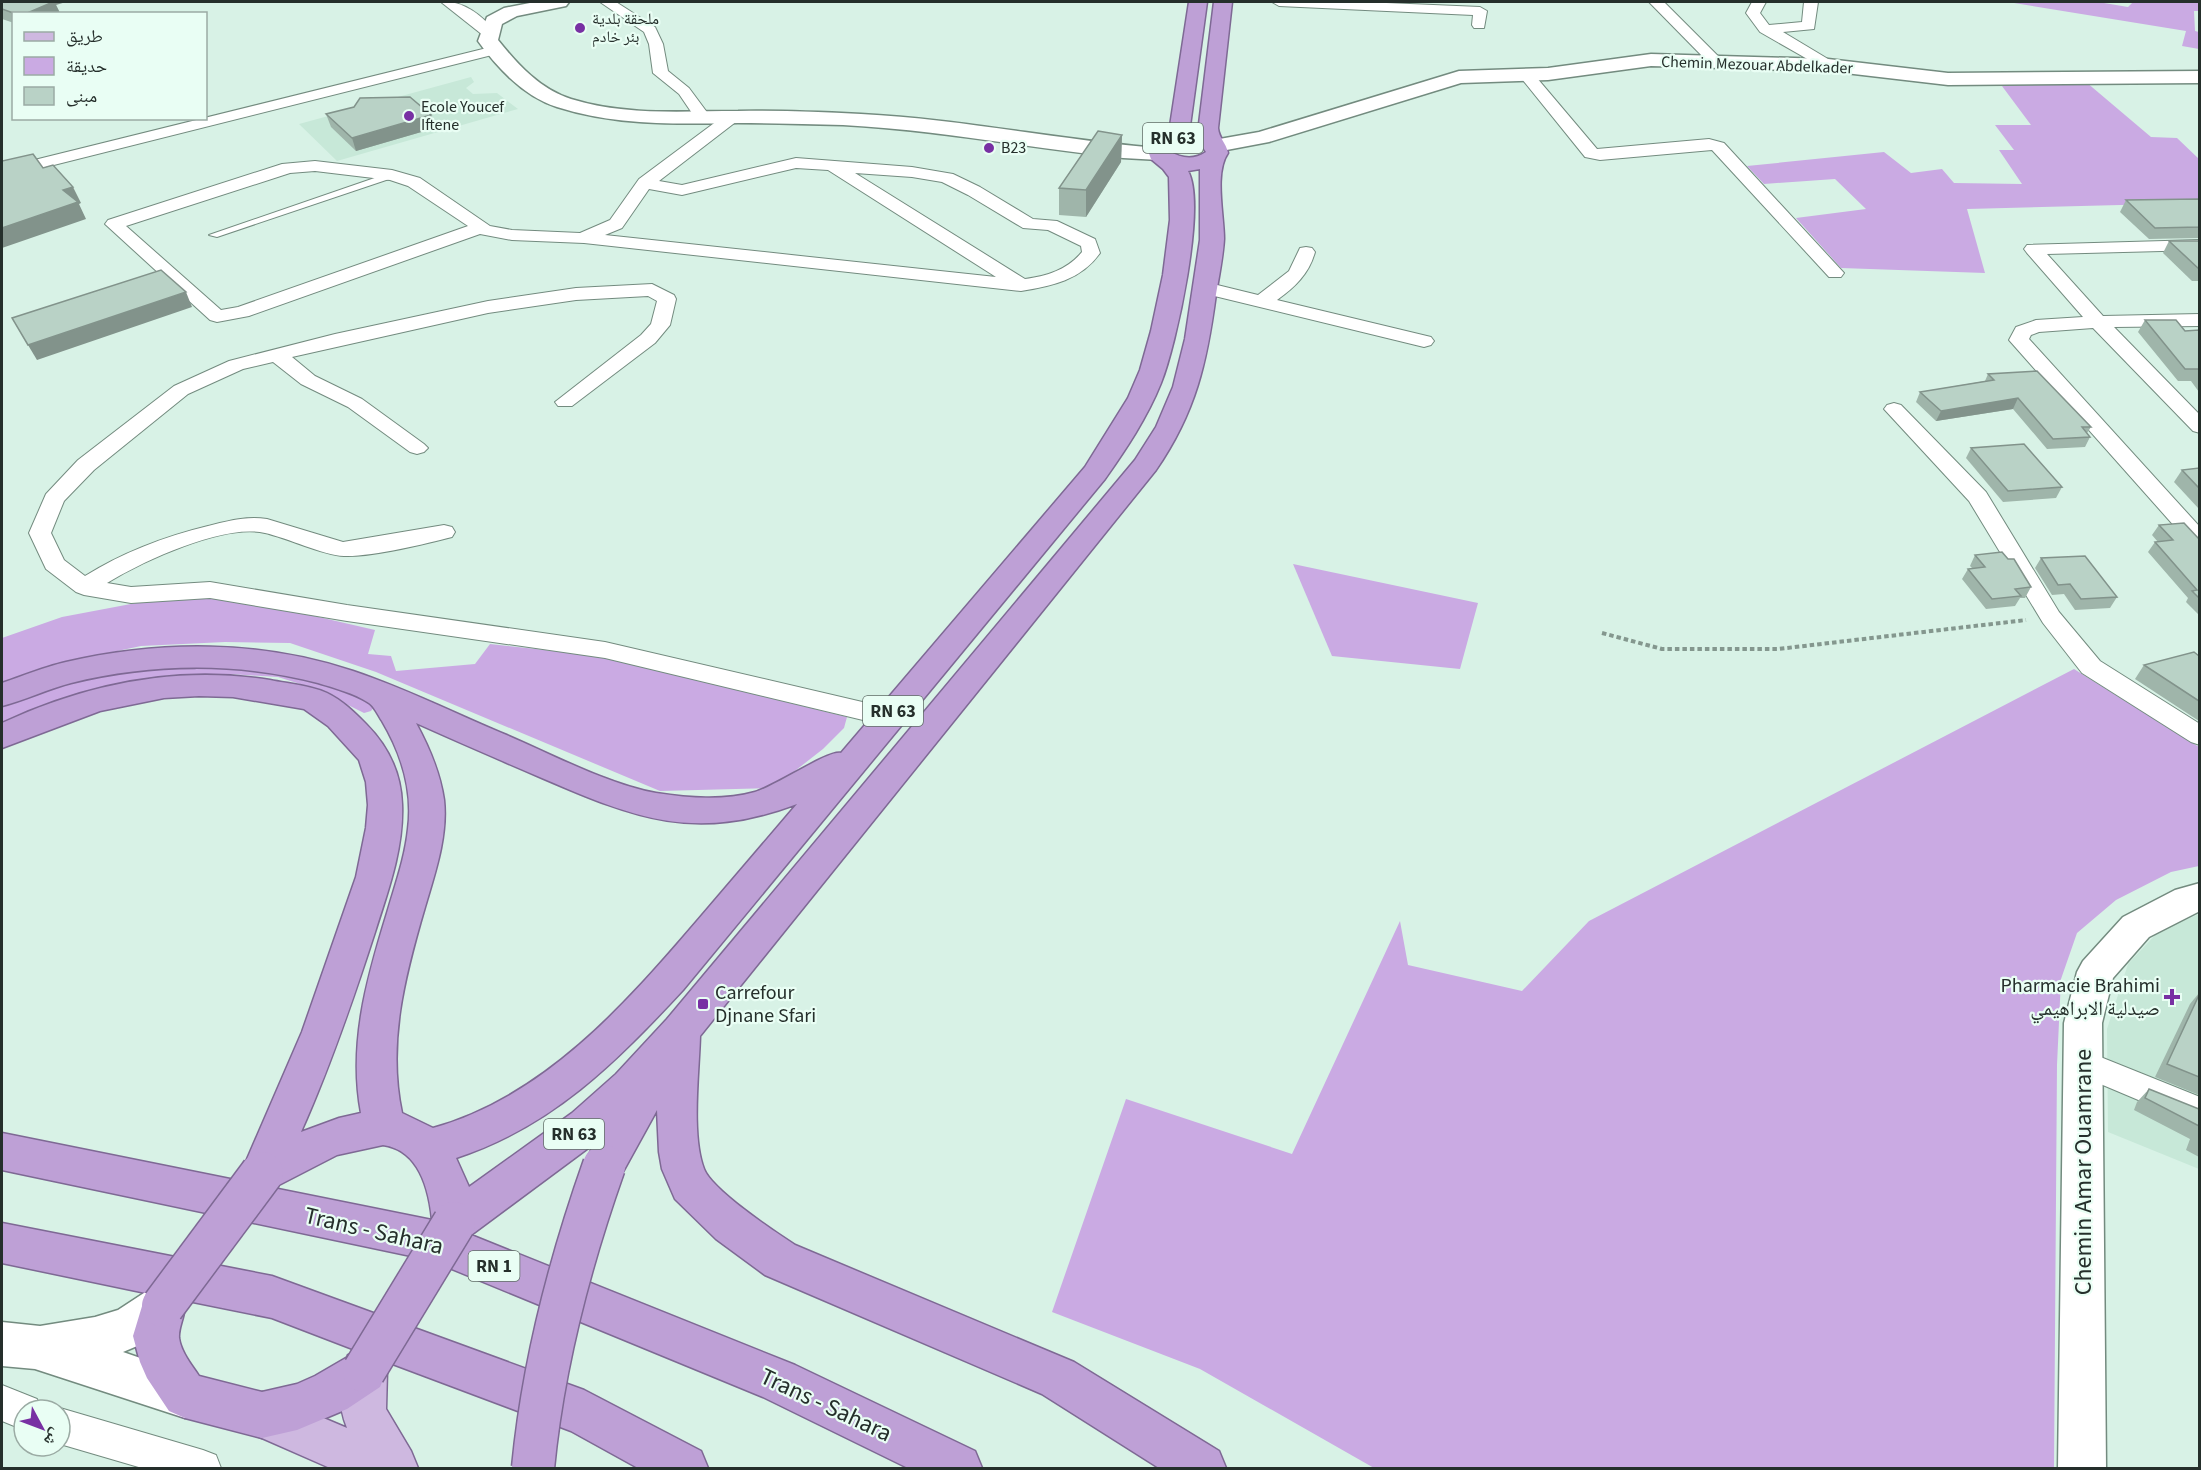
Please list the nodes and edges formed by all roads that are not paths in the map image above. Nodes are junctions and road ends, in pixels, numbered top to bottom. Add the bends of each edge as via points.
1 (448, 2) edge
2 (560, 2) edge
3 (606, 2) edge
4 (1198, 2) edge
5 (1223, 2) edge
6 (1280, 2) edge
7 (1656, 2) edge
8 (1759, 2) edge
9 (1811, 2) edge
10 (1479, 25) dead end
11 (1765, 29) junction
12 (492, 41) junction
13 (1714, 60) junction
14 (1828, 65) junction
15 (1526, 74) junction
16 (2199, 77) edge
17 (731, 118) junction
18 (207, 119) edge
19 (704, 119) junction
20 (202, 120) edge
21 (1213, 149) junction
22 (1166, 150) junction
23 (831, 166) junction
24 (2, 173) edge
25 (392, 175) junction
26 (645, 183) junction
27 (480, 228) junction
28 (214, 235) dead end
29 (584, 238) junction
30 (2199, 244) edge
31 (1306, 252) dead end
32 (1835, 273) dead end
33 (1021, 285) junction
34 (1205, 288) junction
35 (1262, 301) junction
36 (2199, 320) edge
37 (2098, 322) junction
38 (1424, 342) dead end
39 (276, 354) junction
40 (565, 402) dead end
41 (1894, 409) dead end
42 (2199, 427) edge
43 (417, 448) dead end
44 (444, 532) dead end
45 (2199, 540) edge
46 (84, 587) junction
47 (2, 695) edge
48 (382, 696) junction
49 (879, 729) junction
50 (2, 736) edge
51 (2199, 736) edge
52 (2199, 897) edge
53 (681, 1031) junction
54 (2083, 1063) junction
55 (2199, 1112) edge
56 (384, 1127) junction
57 (428, 1148) junction
58 (2, 1152) edge
59 (262, 1173) junction
60 (454, 1223) junction
61 (2, 1243) edge
62 (164, 1306) junction
63 (18, 1346) edge
64 (364, 1371) junction
65 (185, 1395) junction
66 (262, 1416) junction
67 (72, 1430) edge
68 (203, 1468) edge
69 (384, 1468) edge
70 (394, 1468) edge
71 (533, 1468) edge
72 (684, 1468) edge
73 (958, 1468) edge
74 (1202, 1468) edge
75 (2082, 1468) edge

1 - 12 street via 465,12
2 - 12 street via 511,12 494,21
3 - 19 street via 650,30 661,73 684,91
4 - 22 highway, RN 63 via 1180,126
5 - 21 highway, RN 63 via 1208,128
6 - 10 street via 1480,11
7 - 13 street
8 - 11 street via 1753,13
9 - 11 street via 1809,26
11 - 14 street
12 - 18 street
12 - 19 street via 517,75 541,94 565,104
13 - 14 street, Chemin Mezouar Abdelkader
13 - 15 street, Chemin Mezouar Abdelkader via 1651,60
14 - 16 street, Chemin Mezouar Abdelkader via 1948,79
15 - 21 street, Chemin Mezouar Abdelkader via 1459,77 1272,135
15 - 32 street via 1591,153 1718,146
17 - 19 street
17 - 22 street via 875,121 1108,151
17 - 26 street
20 - 24 street
21 - 22 highway, RN 63 via 1190,164
21 - 34 highway, RN 63 via 1212,240
22 - 49 highway, RN 63 via 1182,182 1176,259 1153,369 1122,435 1095,473
23 - 26 street via 796,163 682,190
23 - 33 street
23 - 33 street via 947,178 1029,224 1051,225 1089,243 1091,253 1066,276
25 - 27 street via 414,182
25 - 27 street via 306,166 288,168 114,224 217,316 242,312
25 - 28 lane
26 - 29 street via 616,224
27 - 29 street via 512,235
29 - 33 street
30 - 37 street via 2033,249
31 - 35 street via 1304,265 1294,280
34 - 35 street
34 - 53 highway, RN 63 via 1186,387 1169,427 1146,464
35 - 38 street
36 - 37 street
37 - 42 street
37 - 45 street via 2036,326 2023,331 2019,340
39 - 40 street via 488,307 576,294 652,290 667,299 660,325 648,339
39 - 43 street via 308,380 355,403
39 - 46 street via 236,365 181,390 86,465 54,499 40,533 54,564
41 - 51 street via 1978,497 2051,617 2091,667
44 - 46 street via 342,549 267,526 235,526 174,541 126,561
46 - 49 street via 131,594 210,590 605,650
47 - 48 highway via 67,673 135,661 211,656 283,663 343,679
48 - 49 highway via 624,799 707,813 748,807 787,795 815,780
48 - 56 highway via 400,721 415,757 427,818 381,1013 375,1060
49 - 57 highway, RN 63 via 670,980 577,1072 524,1110 480,1131
50 - 59 highway via 100,699 170,686 243,687 315,701 356,732 376,759 385,790 384,826 375,874 319,1045
52 - 54 street, Chemin Amar Ouamrane via 2136,927 2096,972 2083,1023
53 - 60 highway, RN 63 via 586,1126
53 - 71 highway, bridge via 604,1166 579,1235 554,1331
53 - 74 highway via 681,1157 688,1182 722,1220 780,1260 1058,1378
54 - 55 street
54 - 75 street, Chemin Amar Ouamrane
56 - 57 highway via 406,1134
56 - 59 highway via 348,1132 307,1148
57 - 60 highway via 452,1197
58 - 73 highway, Trans - Sahara / RN 1 via 432,1240 779,1381
59 - 62 highway, bridge
60 - 64 highway, RN 63, bridge
61 - 72 highway via 272,1297 584,1413
62 - 63 street via 115,1335 87,1342
62 - 65 highway via 156,1336 163,1362
63 - 65 street
64 - 66 highway, RN 63 via 331,1393
64 - 70 main road, RN 63 via 363,1410
65 - 66 highway, RN 63
66 - 69 main road, RN 63
67 - 68 street

